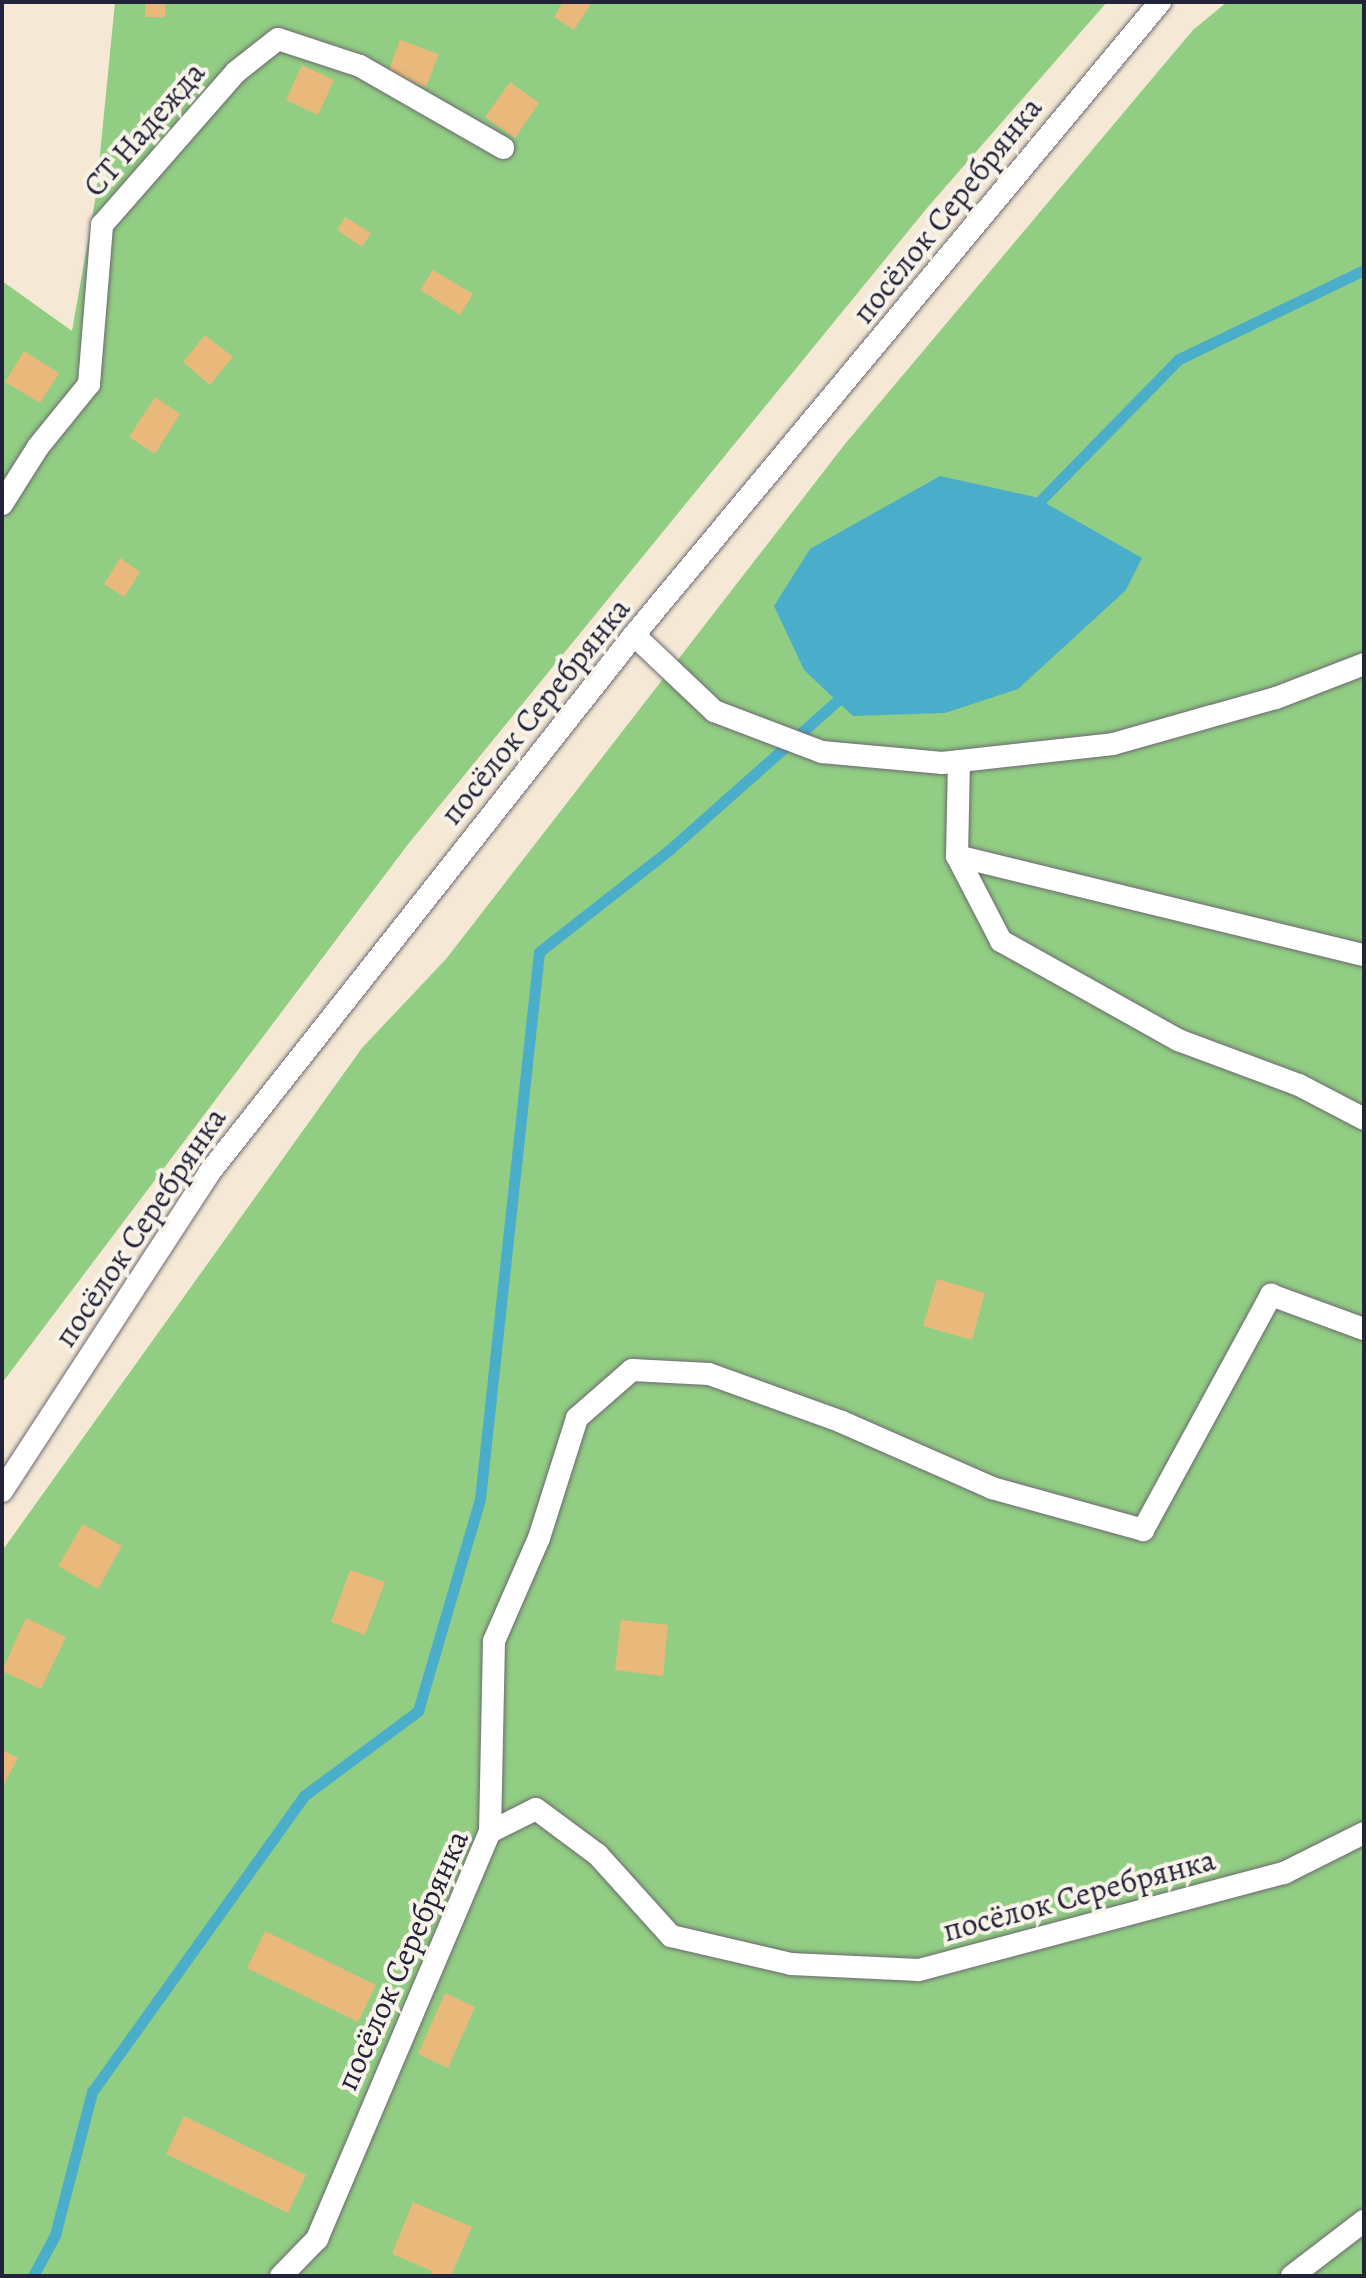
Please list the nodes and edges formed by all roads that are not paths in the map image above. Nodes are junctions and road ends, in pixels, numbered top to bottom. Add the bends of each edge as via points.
1 (1160, 2) edge
2 (503, 148) dead end
3 (2, 504) edge
4 (634, 635) junction
5 (1364, 664) edge
6 (959, 761) junction
7 (957, 856) junction
8 (1364, 955) edge
9 (1364, 1119) edge
10 (1364, 1329) edge
11 (2, 1491) edge
12 (490, 1832) junction
13 (1364, 1833) edge
14 (1364, 2221) edge
15 (281, 2276) edge
16 (1292, 2276) edge

1 - 4 lane, посёлок Серебрянка
2 - 3 lane, СТ Надежда via 360,66 278,39 236,72 102,225 89,384 38,447
4 - 6 lane via 714,711 822,752
4 - 11 lane, посёлок Серебрянка via 209,1173
5 - 6 lane via 1276,698 1113,744
6 - 7 lane
7 - 8 lane
7 - 9 lane via 1001,941 1178,1040 1299,1085
10 - 12 lane via 1271,1295 1143,1530 992,1488 842,1422 709,1374 632,1370 577,1418 539,1538 494,1641
12 - 13 lane, посёлок Серебрянка via 536,1809 598,1855 671,1936 791,1964 919,1970 1284,1873
12 - 15 lane, посёлок Серебрянка via 317,2239
14 - 16 lane

